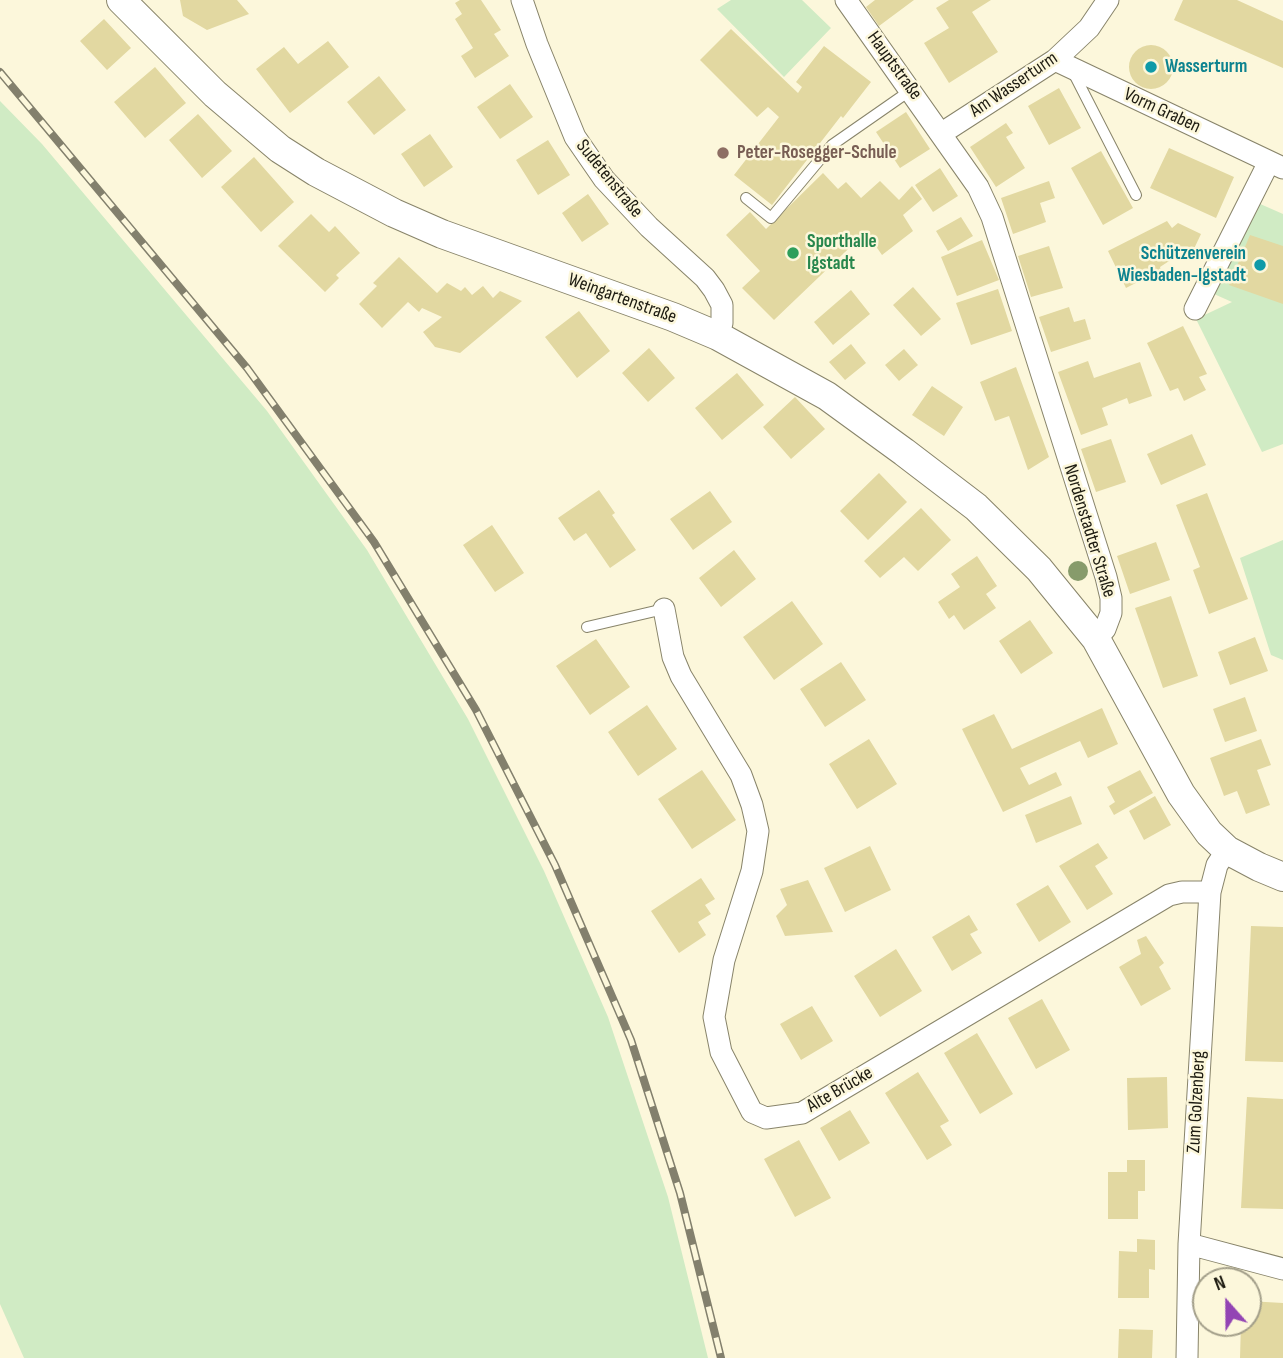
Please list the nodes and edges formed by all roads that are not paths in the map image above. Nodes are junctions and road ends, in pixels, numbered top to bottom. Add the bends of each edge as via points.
1 (121, 0) edge
2 (522, 0) edge
3 (846, 0) edge
4 (1108, 0) edge
5 (1063, 64) junction
6 (911, 90) junction
7 (942, 133) junction
8 (1276, 165) edge
9 (1136, 195) dead end
10 (747, 198) dead end
11 (1195, 309) dead end
12 (718, 336) junction
13 (664, 609) joint
14 (587, 627) dead end
15 (1096, 639) junction
16 (1227, 850) junction
17 (1283, 877) edge
18 (1210, 892) junction
19 (1189, 1244) junction
20 (1283, 1269) edge
21 (1187, 1358) edge

1 - 12 street, Weingartenstraße via 215,94 316,172 442,234
2 - 12 street, Sudetenstraße via 575,138 613,188 714,290 722,305
3 - 6 street, Hauptstraße
4 - 5 street, Am Wasserturm
5 - 7 street, Am Wasserturm
5 - 8 street, Vorm Graben
5 - 9 lane
6 - 7 street, Hauptstraße
6 - 10 lane via 832,145 771,218
7 - 15 street, Nordenstadter Straße via 992,217 1106,577 1111,613
8 - 11 street, Vorm Graben
12 - 15 street, Weingartenstraße via 827,396 976,507 1039,569
13 - 14 lane
13 - 18 street, Alte Brücke via 681,676 741,775 758,831 714,1017 721,1052 752,1111 766,1118 802,1113 1169,895
15 - 16 street via 1181,794
16 - 17 street
16 - 18 street, Zum Golzenberg via 1217,865
18 - 19 street, Zum Golzenberg
19 - 20 street
19 - 21 street, Zum Golzenberg

